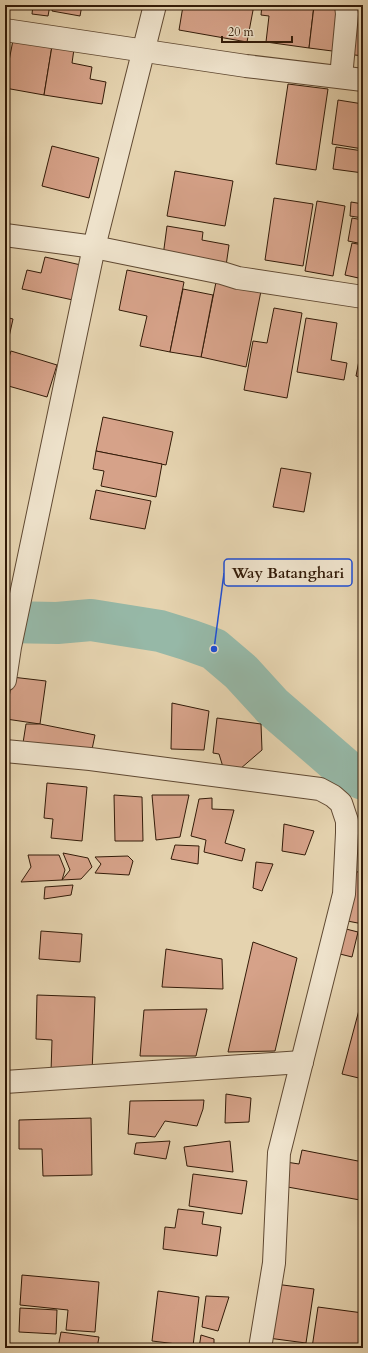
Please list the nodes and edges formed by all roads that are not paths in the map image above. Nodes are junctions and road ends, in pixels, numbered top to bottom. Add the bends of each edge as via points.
1 (154, 5) edge
2 (346, 5) edge
3 (5, 30) edge
4 (142, 51) junction
5 (340, 77) junction
6 (363, 80) edge
7 (5, 235) edge
8 (94, 247) junction
9 (363, 297) edge
10 (5, 680) edge
11 (5, 751) edge
12 (302, 1062) junction
13 (5, 1082) edge
14 (260, 1348) edge

1 - 4 street
2 - 5 street via 348,14
3 - 4 street
4 - 5 street
4 - 8 street
5 - 6 street
7 - 8 street
8 - 9 street via 222,272 238,278
8 - 10 street
11 - 12 street via 320,788 341,803 347,821 344,894
12 - 13 street
12 - 14 street via 279,1153 274,1263

